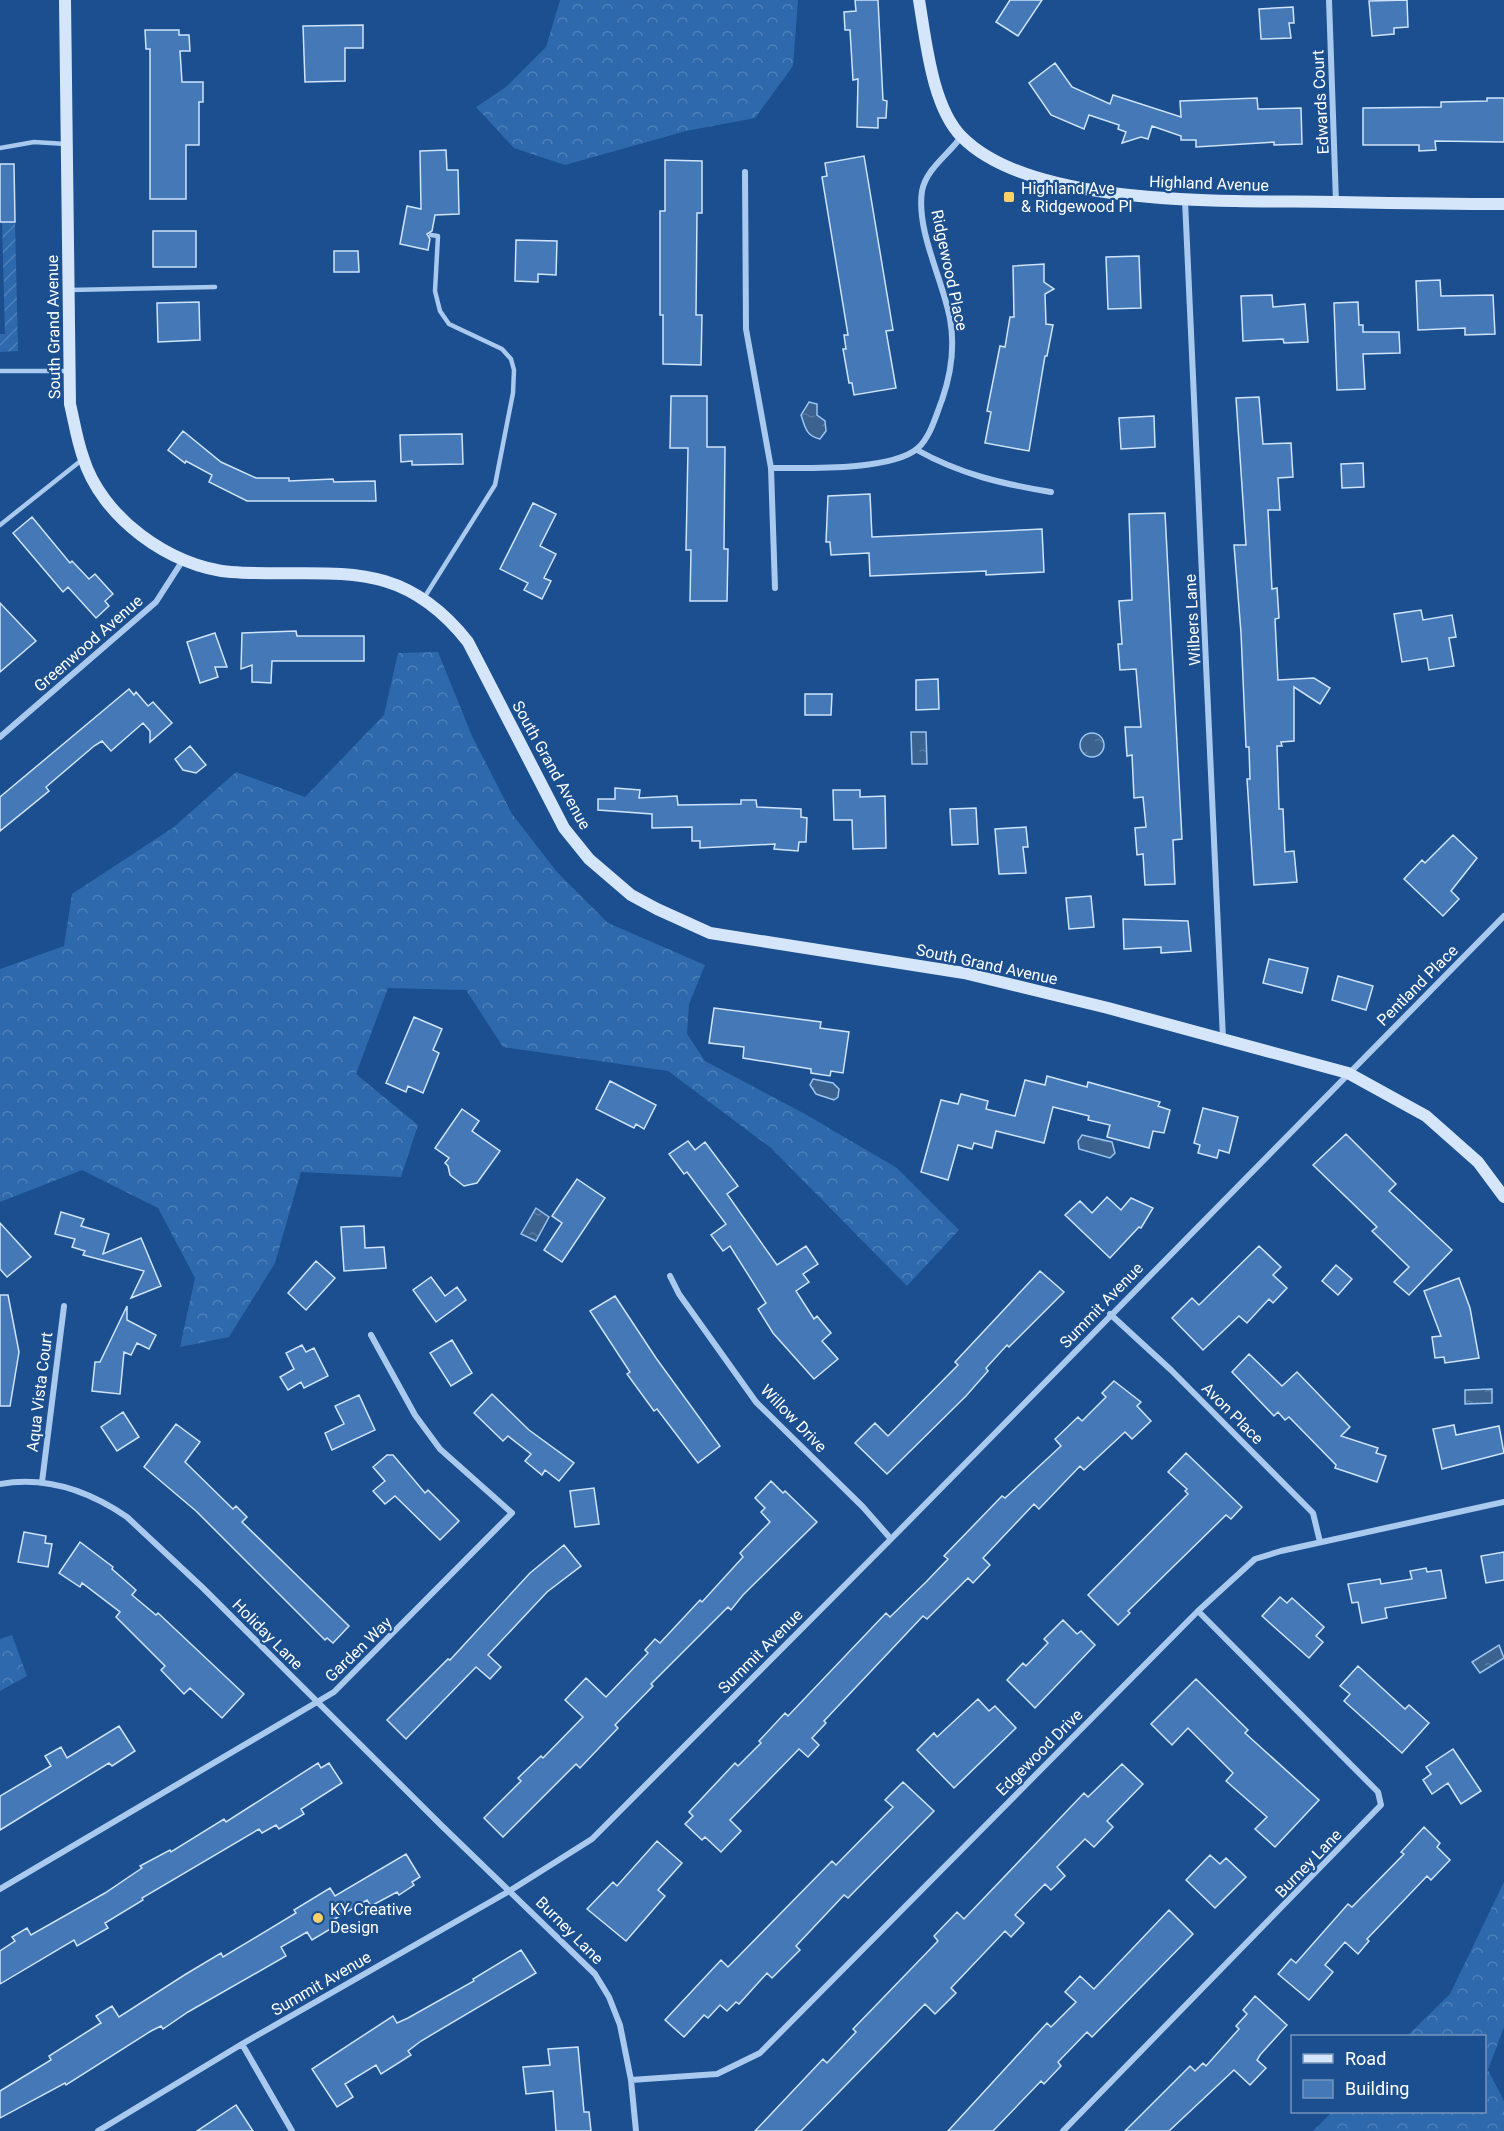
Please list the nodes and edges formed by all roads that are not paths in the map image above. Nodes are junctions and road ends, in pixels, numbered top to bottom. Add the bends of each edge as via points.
1 (65, 0) edge
2 (920, 0) edge
3 (1329, 0) edge
4 (961, 137) junction
5 (66, 144) junction
6 (0, 148) edge
7 (746, 172) dead end
8 (1185, 200) junction
9 (1336, 202) junction
10 (1504, 204) edge
11 (431, 235) dead end
12 (215, 287) dead end
13 (69, 290) junction
14 (0, 371) edge
15 (70, 371) junction
16 (916, 450) junction
17 (83, 459) junction
18 (771, 468) junction
19 (1050, 492) dead end
20 (0, 525) edge
21 (183, 560) junction
22 (775, 588) dead end
23 (424, 598) junction
24 (0, 737) edge
25 (1504, 916) edge
26 (1223, 1040) junction
27 (1348, 1073) junction
28 (1504, 1197) edge
29 (670, 1276) dead end
30 (64, 1306) dead end
31 (1110, 1314) junction
32 (370, 1335) dead end
33 (42, 1482) junction
34 (0, 1484) edge
35 (1504, 1502) edge
36 (891, 1539) junction
37 (1320, 1542) junction
38 (1198, 1611) junction
39 (316, 1702) junction
40 (0, 1889) edge
41 (511, 1890) junction
42 (242, 2044) junction
43 (631, 2080) junction
44 (98, 2131) edge
45 (292, 2131) edge
46 (636, 2131) edge
47 (1063, 2131) edge

1 - 5 main road, South Grand Avenue
2 - 4 main road, Highland Avenue via 936,87
3 - 9 street, Edwards Court
4 - 8 main road, Highland Avenue via 1003,166 1031,175 1105,192
4 - 16 street, Ridgewood Place via 926,179 922,192 924,222 950,320 952,352 943,398 926,438
5 - 6 lane via 34,142
5 - 13 main road, South Grand Avenue
7 - 18 street via 746,329
8 - 9 main road, Highland Avenue
8 - 26 street, Wilbers Lane
9 - 10 main road, Highland Avenue
11 - 23 lane via 438,236 435,291 440,311 449,324 502,349 514,370 495,485
12 - 13 lane
13 - 15 main road, South Grand Avenue
14 - 15 lane
15 - 17 main road, South Grand Avenue via 70,404
16 - 18 street via 853,467
16 - 19 street via 991,482
17 - 20 lane
17 - 21 main road, South Grand Avenue via 98,488 126,523
18 - 22 street
21 - 23 main road, South Grand Avenue via 229,572 361,574
21 - 24 street, Greenwood Avenue via 156,602
23 - 26 main road, South Grand Avenue via 450,619 468,642 564,828 589,859 631,895 710,933 963,973
25 - 27 street, Pentland Place
26 - 27 main road, South Grand Avenue
27 - 28 main road, South Grand Avenue via 1426,1116 1478,1162
27 - 31 street, Summit Avenue
29 - 36 street, Willow Drive via 756,1402
30 - 33 street, Aqua Vista Court
31 - 36 street, Summit Avenue
31 - 37 street, Avon Place via 1313,1513
32 - 39 street, Garden Way via 415,1415 440,1449 512,1513 334,1692
33 - 34 street, Holiday Lane
33 - 39 street, Holiday Lane via 90,1496 127,1517
35 - 37 street, Edgewood Drive
36 - 41 street, Summit Avenue via 592,1839
37 - 38 street, Edgewood Drive via 1255,1559
38 - 43 street, Edgewood Drive via 760,2053 717,2074
38 - 47 street, Burney Lane via 1378,1792 1381,1805
39 - 40 street, Garden Way
39 - 41 street, Holiday Lane
41 - 42 street, Summit Avenue
41 - 43 street, Burney Lane via 595,1974 620,2025
42 - 44 street, Summit Avenue
42 - 45 street
43 - 46 street, Burney Lane

